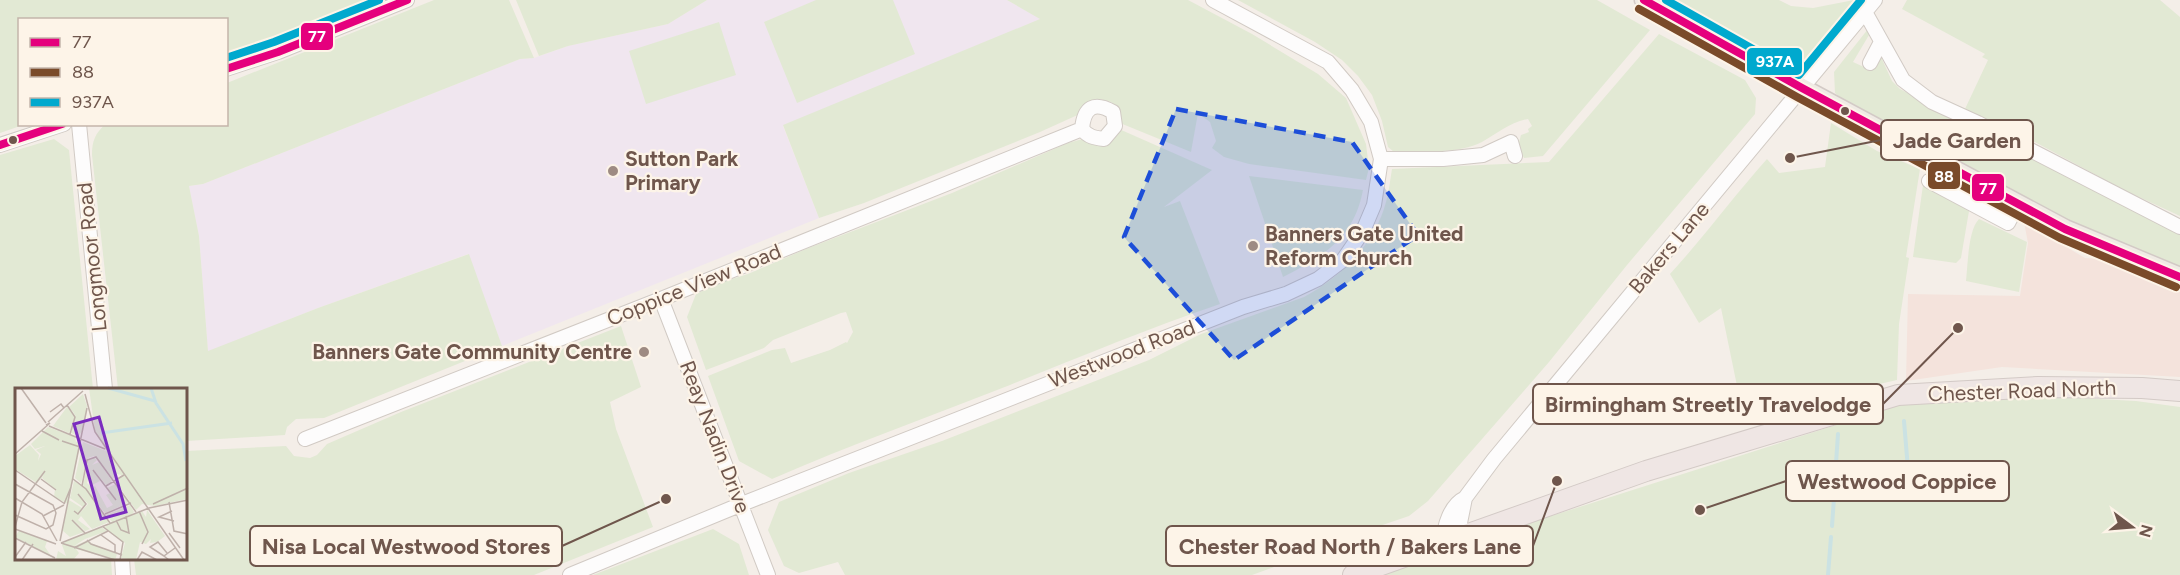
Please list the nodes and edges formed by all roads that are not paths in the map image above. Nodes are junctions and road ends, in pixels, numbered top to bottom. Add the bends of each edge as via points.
1 (407, 0) edge
2 (1213, 0) edge
3 (1646, 0) edge
4 (1875, 0) edge
5 (1865, 12) junction
6 (1881, 42) junction
7 (1870, 63) dead end
8 (228, 68) edge
9 (1802, 88) junction
10 (58, 126) edge
11 (79, 126) edge
12 (1082, 129) dead end
13 (0, 145) edge
14 (1515, 156) dead end
15 (1381, 159) junction
16 (1953, 169) junction
17 (1929, 181) dead end
18 (1942, 190) junction
19 (2018, 204) junction
20 (2180, 227) edge
21 (2180, 277) edge
22 (661, 299) junction
23 (105, 388) edge
24 (2180, 391) edge
25 (305, 439) dead end
26 (1465, 498) junction
27 (742, 504) junction
28 (1463, 535) junction
29 (1443, 542) junction
30 (122, 560) edge
31 (123, 575) edge
32 (570, 575) edge
33 (768, 575) edge
34 (1353, 575) edge

1 - 8 street
2 - 15 street, Westwood Road via 1328,62 1352,90 1371,122
3 - 9 main road
4 - 5 street, Bakers Lane
5 - 6 street
5 - 9 street, Bakers Lane
6 - 7 street
6 - 20 street via 1903,80 1932,102
9 - 16 main road
9 - 26 street, Bakers Lane
10 - 13 street
11 - 23 street, Longmoor Road
12 - 22 street, Coppice View Road
14 - 15 street via 1516,138 1483,155
15 - 27 street, Westwood Road via 1374,205 1363,231 1342,260 1317,279
16 - 18 street
16 - 19 main road
17 - 18 street
18 - 19 street via 2007,223
19 - 21 main road via 2065,229
22 - 25 street, Coppice View Road
22 - 27 street, Reay Nadin Drive
24 - 28 highway, Chester Road North via 2038,387 1898,395 1656,468
26 - 28 street via 1460,523
26 - 29 street, Bakers Lane via 1447,521
27 - 32 street, Westwood Road
27 - 33 street, Reay Nadin Drive
28 - 29 highway, Chester Road North
29 - 34 highway, Chester Road North
30 - 31 street

